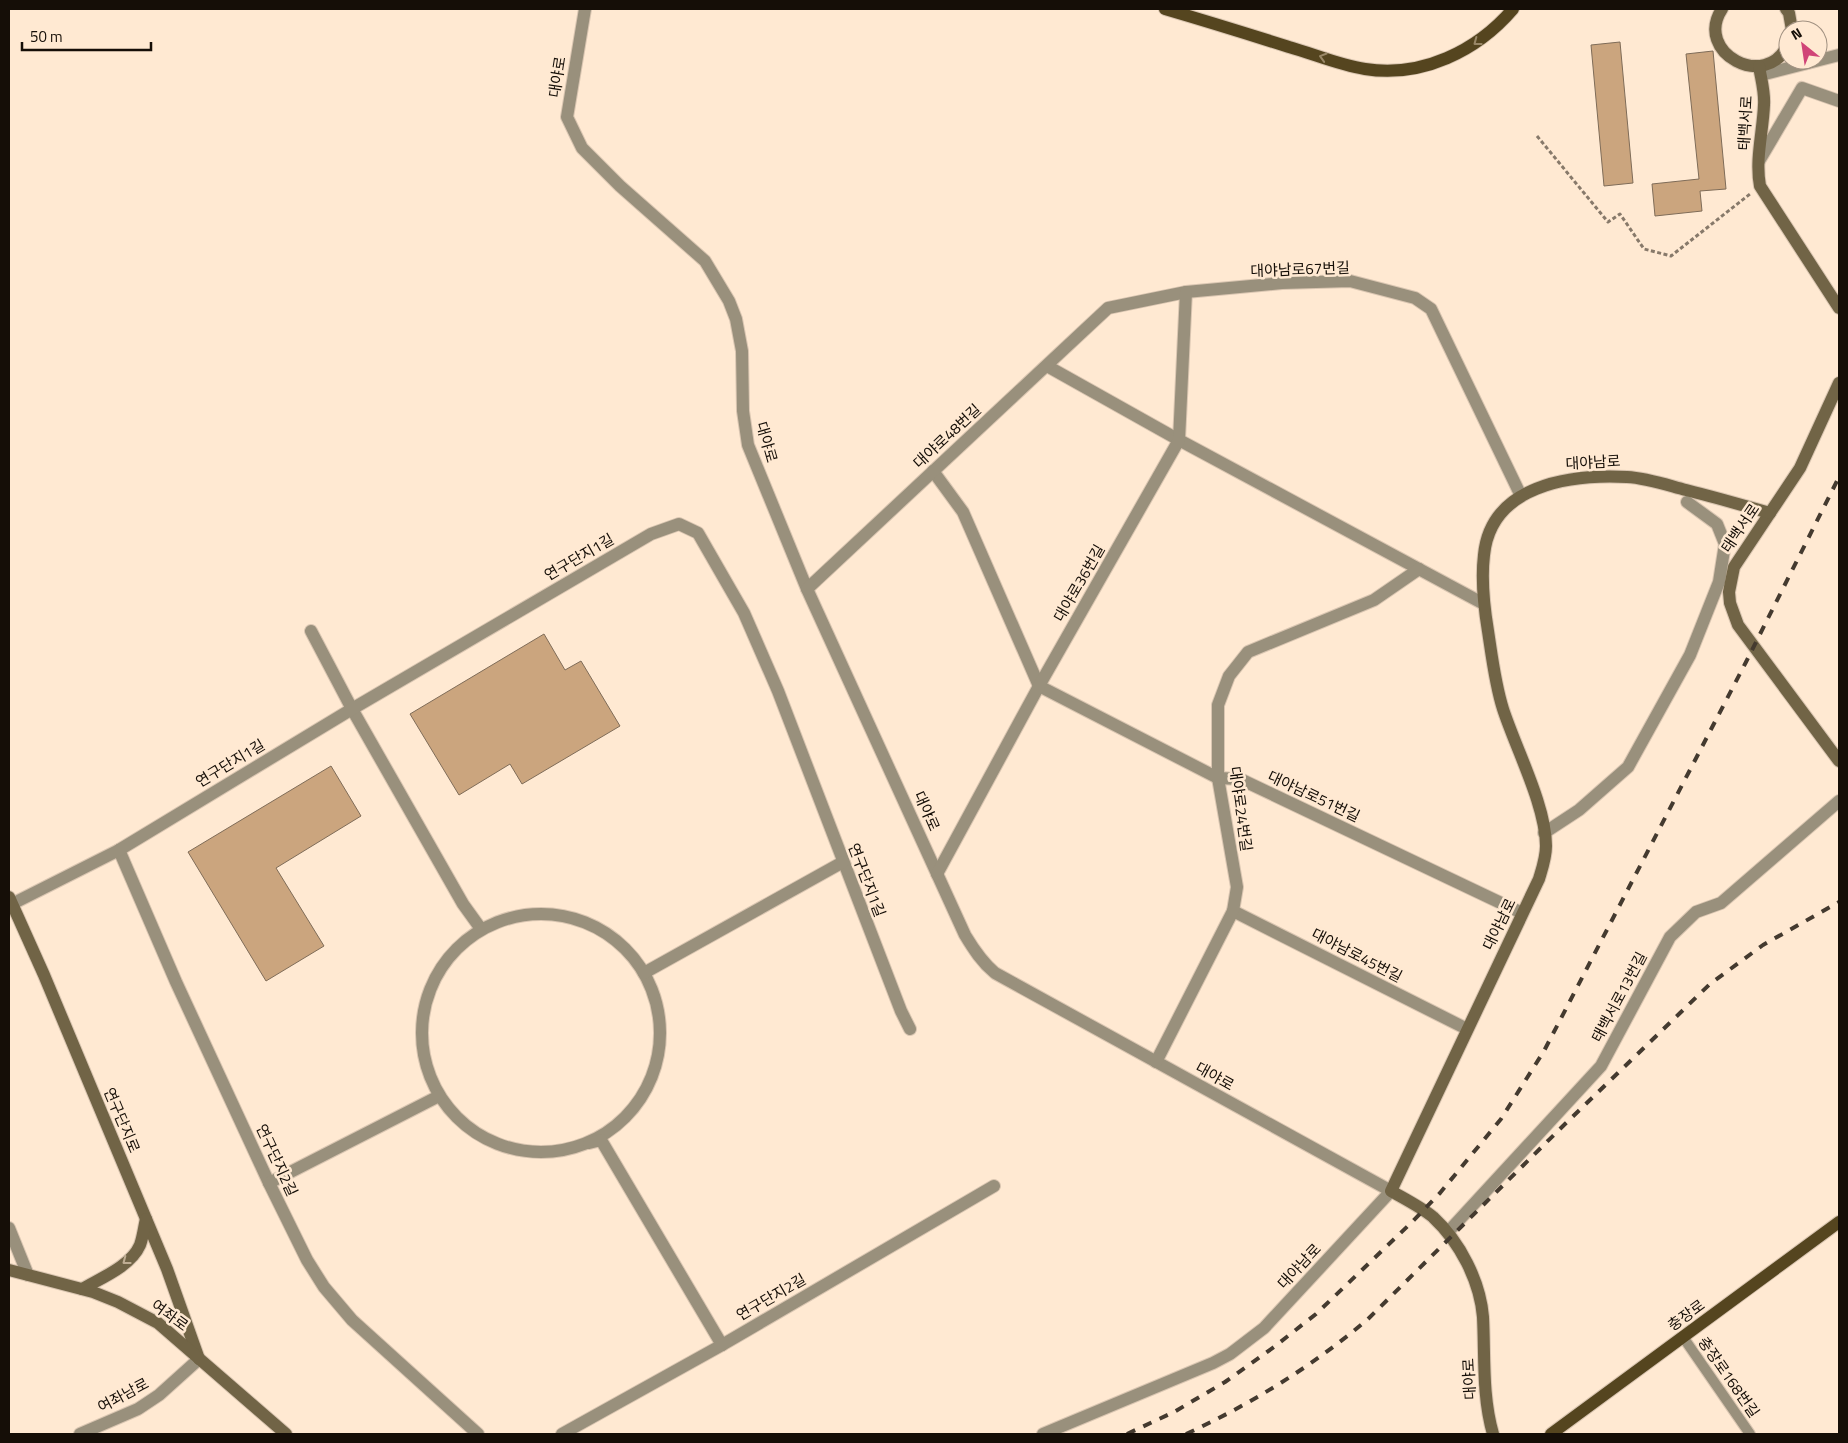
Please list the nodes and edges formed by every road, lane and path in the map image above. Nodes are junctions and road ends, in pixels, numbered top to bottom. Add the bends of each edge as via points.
1 (585, 9) edge
2 (1165, 9) edge
3 (1513, 9) edge
4 (1716, 10) edge
5 (1839, 55) edge
6 (1778, 58) edge
7 (1760, 70) junction
8 (1839, 100) edge
9 (1537, 136) dead end
10 (1759, 161) junction
11 (1760, 186) junction
12 (1186, 292) junction
13 (1108, 308) joint
14 (1839, 308) edge
15 (1047, 366) junction
16 (1839, 383) edge
17 (1179, 440) junction
18 (932, 471) junction
19 (1522, 496) junction
20 (1687, 502) dead end
21 (1770, 512) junction
22 (1420, 569) junction
23 (807, 589) junction
24 (1484, 604) junction
25 (311, 631) dead end
26 (1039, 686) junction
27 (352, 709) junction
28 (1839, 762) edge
29 (1218, 778) junction
30 (1839, 801) edge
31 (1544, 833) junction
32 (119, 850) junction
33 (843, 862) junction
34 (937, 874) junction
35 (10, 901) edge
36 (1233, 911) junction
37 (1522, 913) junction
38 (481, 929) junction
39 (644, 972) junction
40 (910, 1029) dead end
41 (1467, 1029) junction
42 (1156, 1062) junction
43 (439, 1096) junction
44 (584, 1144) junction
45 (269, 1183) junction
46 (994, 1186) dead end
47 (1391, 1191) junction
48 (146, 1218) junction
49 (1839, 1222) edge
50 (9, 1228) edge
51 (1448, 1232) junction
52 (9, 1270) edge
53 (28, 1275) junction
54 (82, 1289) junction
55 (1683, 1337) junction
56 (722, 1345) junction
57 (199, 1358) junction
58 (80, 1434) edge
59 (286, 1434) edge
60 (478, 1434) edge
61 (562, 1434) edge
62 (1043, 1434) edge
63 (1493, 1434) edge
64 (1551, 1434) edge
65 (1750, 1434) edge

1 - 23 street, 대야로 via 567,117 582,148 705,261 729,301 742,351 743,411 748,445
3 -> 2 main road via 1469,48 1454,56 1402,70 1350,65
4 - 7 street via 1717,39 1722,50 1742,65
5 - 7 street
6 - 7 street
7 - 10 street, 태백서로 via 1764,103
8 - 10 street via 1802,88
9 - 11 path via 1608,222 1620,214 1644,249 1671,256
10 - 11 street, 태백서로
11 - 14 street
12 - 13 street, 대야남로67번길
12 - 17 street, 대야로36번길
12 - 19 street, 대야남로67번길 via 1282,283 1350,281 1415,298 1431,309
13 - 15 street, 대야로48번길
15 - 17 street
15 - 18 street, 대야로48번길
16 - 21 street, 태백서로 via 1800,468
17 - 22 street
17 - 26 street, 대야로36번길
18 - 23 street, 대야로48번길
18 - 26 street via 963,512
19 - 21 street, 대야남로 via 1539,487 1587,476 1629,477
19 - 24 street, 대야남로 via 1503,510 1492,527 1484,554
20 - 31 street via 1717,524 1725,544 1719,582 1690,655 1628,767 1579,810
21 - 28 street, 태백서로 via 1734,567 1730,603 1738,625
22 - 24 street
22 - 29 street, 대야로24번길 via 1374,600 1248,652 1230,676 1218,705
23 - 34 street, 대야로
24 - 31 street, 대야남로 via 1502,706 1533,791
25 - 27 street
26 - 29 street, 대야남로51번길
26 - 34 street, 대야로36번길
27 - 32 street, 연구단지1길
27 - 33 street, 연구단지1길 via 651,534 679,524 698,533 744,612 778,691
27 - 38 street via 463,904
29 - 36 street, 대야로24번길 via 1237,887
29 - 37 street, 대야남로51번길 via 1240,778
30 - 51 street, 태백서로13번길 via 1722,903 1696,912 1670,937 1602,1066
31 - 37 street, 대야남로 via 1544,865
32 - 35 street, 연구단지1길
32 - 45 street, 연구단지2길
33 - 39 street
33 - 40 street, 연구단지1길
34 - 42 street, 대야로 via 965,935 987,966
35 - 48 street, 연구단지로
36 - 41 street, 대야남로45번길
36 - 42 street, 대야로24번길
37 - 41 street, 대야남로
38 - 39 street via 516,916 553,913 590,923 621,943
38 - 43 street via 451,953 430,985 421,1023 424,1061
39 - 44 street via 657,1004 660,1038 654,1072 638,1102 614,1126
41 - 47 street, 대야남로
42 - 47 street, 대야로
43 - 44 street via 460,1121 487,1140 519,1150 552,1152
43 - 45 street
44 - 56 street via 601,1140
45 - 60 street, 연구단지2길 via 324,1287 352,1320
46 - 56 street, 연구단지2길
47 - 51 street, 대야로 via 1431,1216
47 - 62 street, 대야남로 via 1264,1328 1230,1354
48 -> 54 street via 134,1256
48 - 57 street, 연구단지로
49 - 55 main road, 충장로
50 - 53 street
51 - 63 street, 대야로 via 1464,1256 1479,1294 1483,1315 1486,1403
52 - 53 street, 여좌로
53 - 54 street, 여좌로
54 - 57 street, 여좌로 via 118,1302 158,1323
55 - 64 main road, 충장로
55 - 65 lane, 충장로168번길
56 - 61 street, 연구단지2길
57 - 58 street, 여좌남로 via 159,1395 138,1409
57 - 59 street, 여좌로

